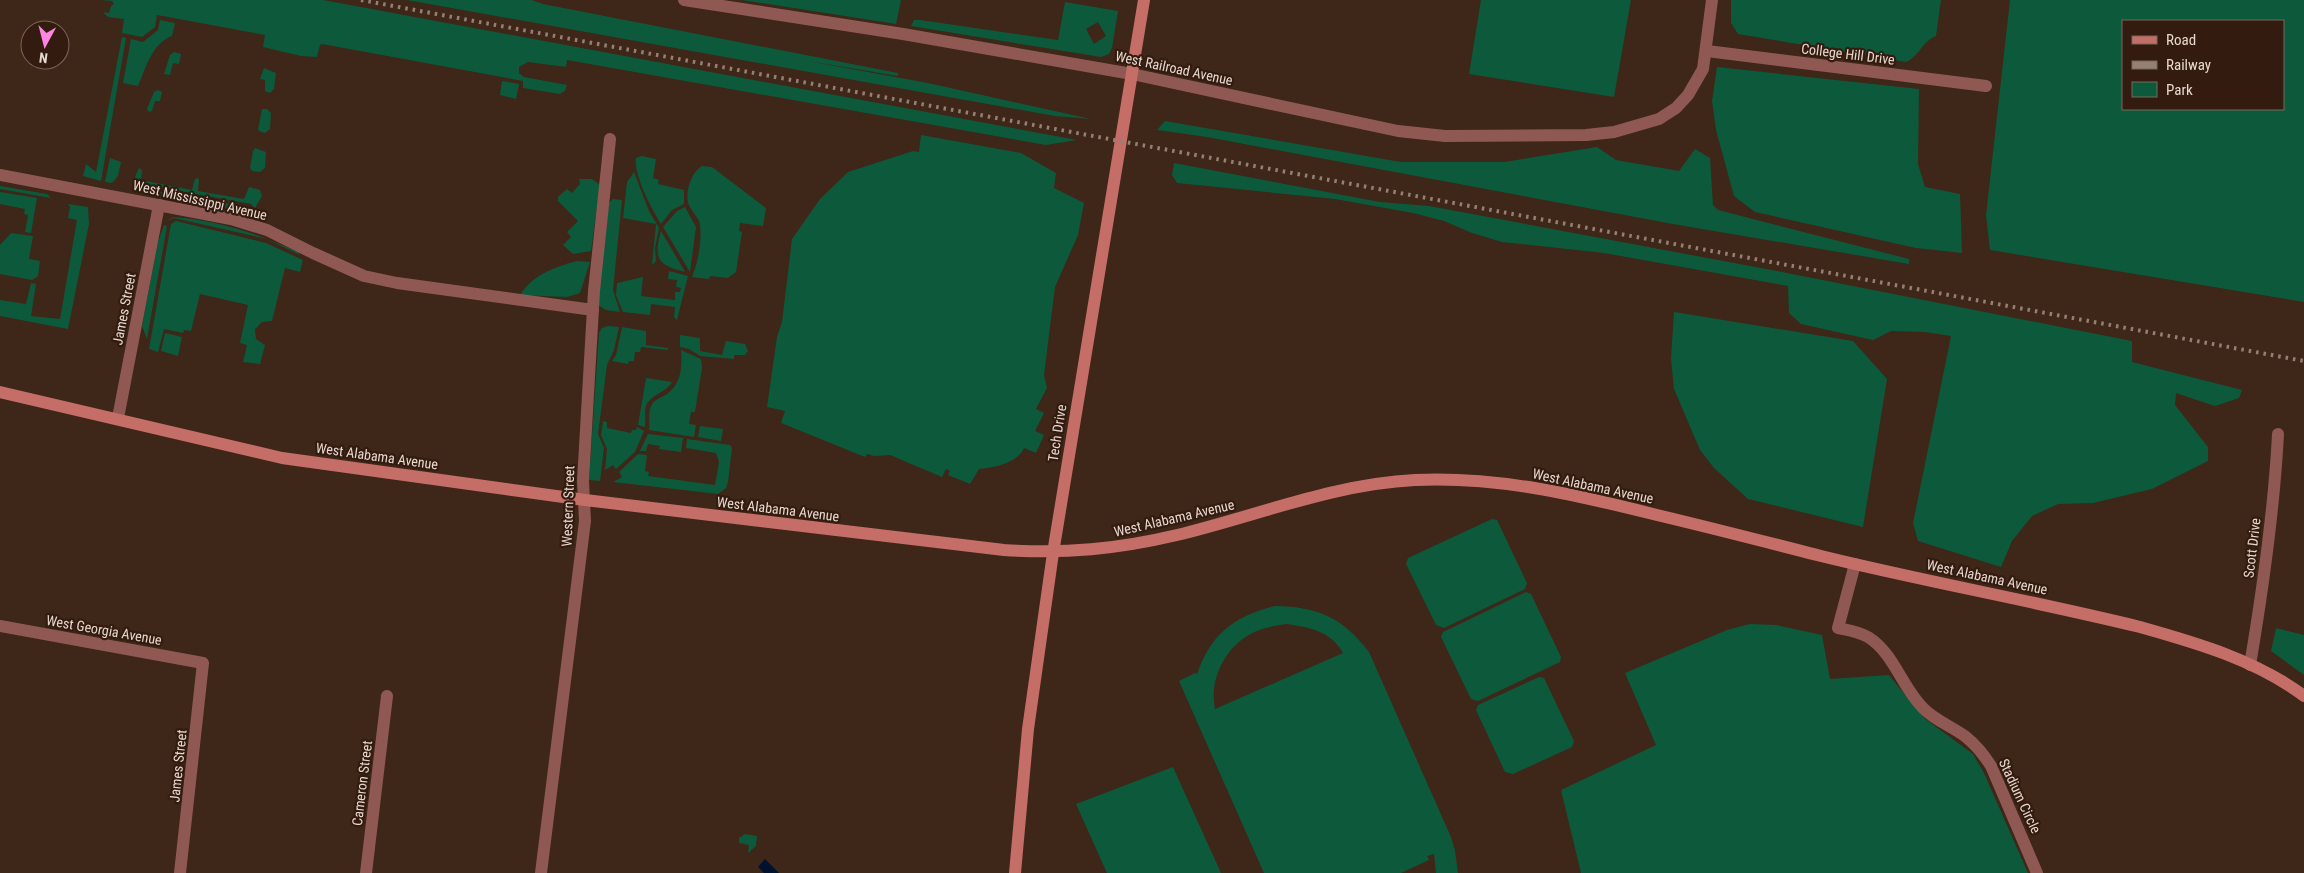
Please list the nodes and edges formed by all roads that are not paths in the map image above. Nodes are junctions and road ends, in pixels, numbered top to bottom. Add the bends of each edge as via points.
1 (684, 0) edge
2 (1144, 0) edge
3 (1712, 0) edge
4 (1707, 51) junction
5 (1132, 74) junction
6 (1986, 86) dead end
7 (610, 139) dead end
8 (0, 175) edge
9 (159, 205) junction
10 (593, 310) junction
11 (0, 392) edge
12 (118, 418) junction
13 (2278, 434) dead end
14 (585, 500) junction
15 (1053, 553) junction
16 (1855, 564) junction
17 (0, 626) edge
18 (203, 663) joint
19 (2250, 665) junction
20 (387, 696) dead end
21 (2304, 696) edge
22 (180, 873) edge
23 (366, 873) edge
24 (541, 873) edge
25 (1015, 873) edge
26 (2037, 873) edge

1 - 5 street, West Railroad Avenue
2 - 5 main road, Tech Drive
3 - 4 street, West Railroad Avenue
4 - 5 street, West Railroad Avenue via 1703,68 1688,95 1676,108 1659,118 1614,132 1586,135 1422,135
4 - 6 street, College Hill Drive
5 - 15 main road, Tech Drive
7 - 10 street, Western Street
8 - 9 street, West Mississippi Avenue
9 - 10 street, West Mississippi Avenue via 267,230 364,276
9 - 12 street, James Street
10 - 14 street, Western Street via 583,481
11 - 12 main road, West Alabama Avenue
12 - 14 main road, West Alabama Avenue via 282,458
13 - 19 street, Scott Drive via 2266,565
14 - 15 main road, West Alabama Avenue via 952,546
14 - 24 street, Western Street
15 - 16 main road, West Alabama Avenue via 1114,548 1148,541 1345,490 1414,480 1449,480 1515,484 1577,495
15 - 25 main road, Tech Drive via 1028,729
16 - 19 main road, West Alabama Avenue via 2131,625 2185,640
16 - 26 street, Stadium Circle via 1838,628 1866,636 1877,643 1925,710 1966,737 1985,757
17 - 18 street, West Georgia Avenue
18 - 22 street, James Street
19 - 21 main road, West Alabama Avenue
20 - 23 street, Cameron Street

